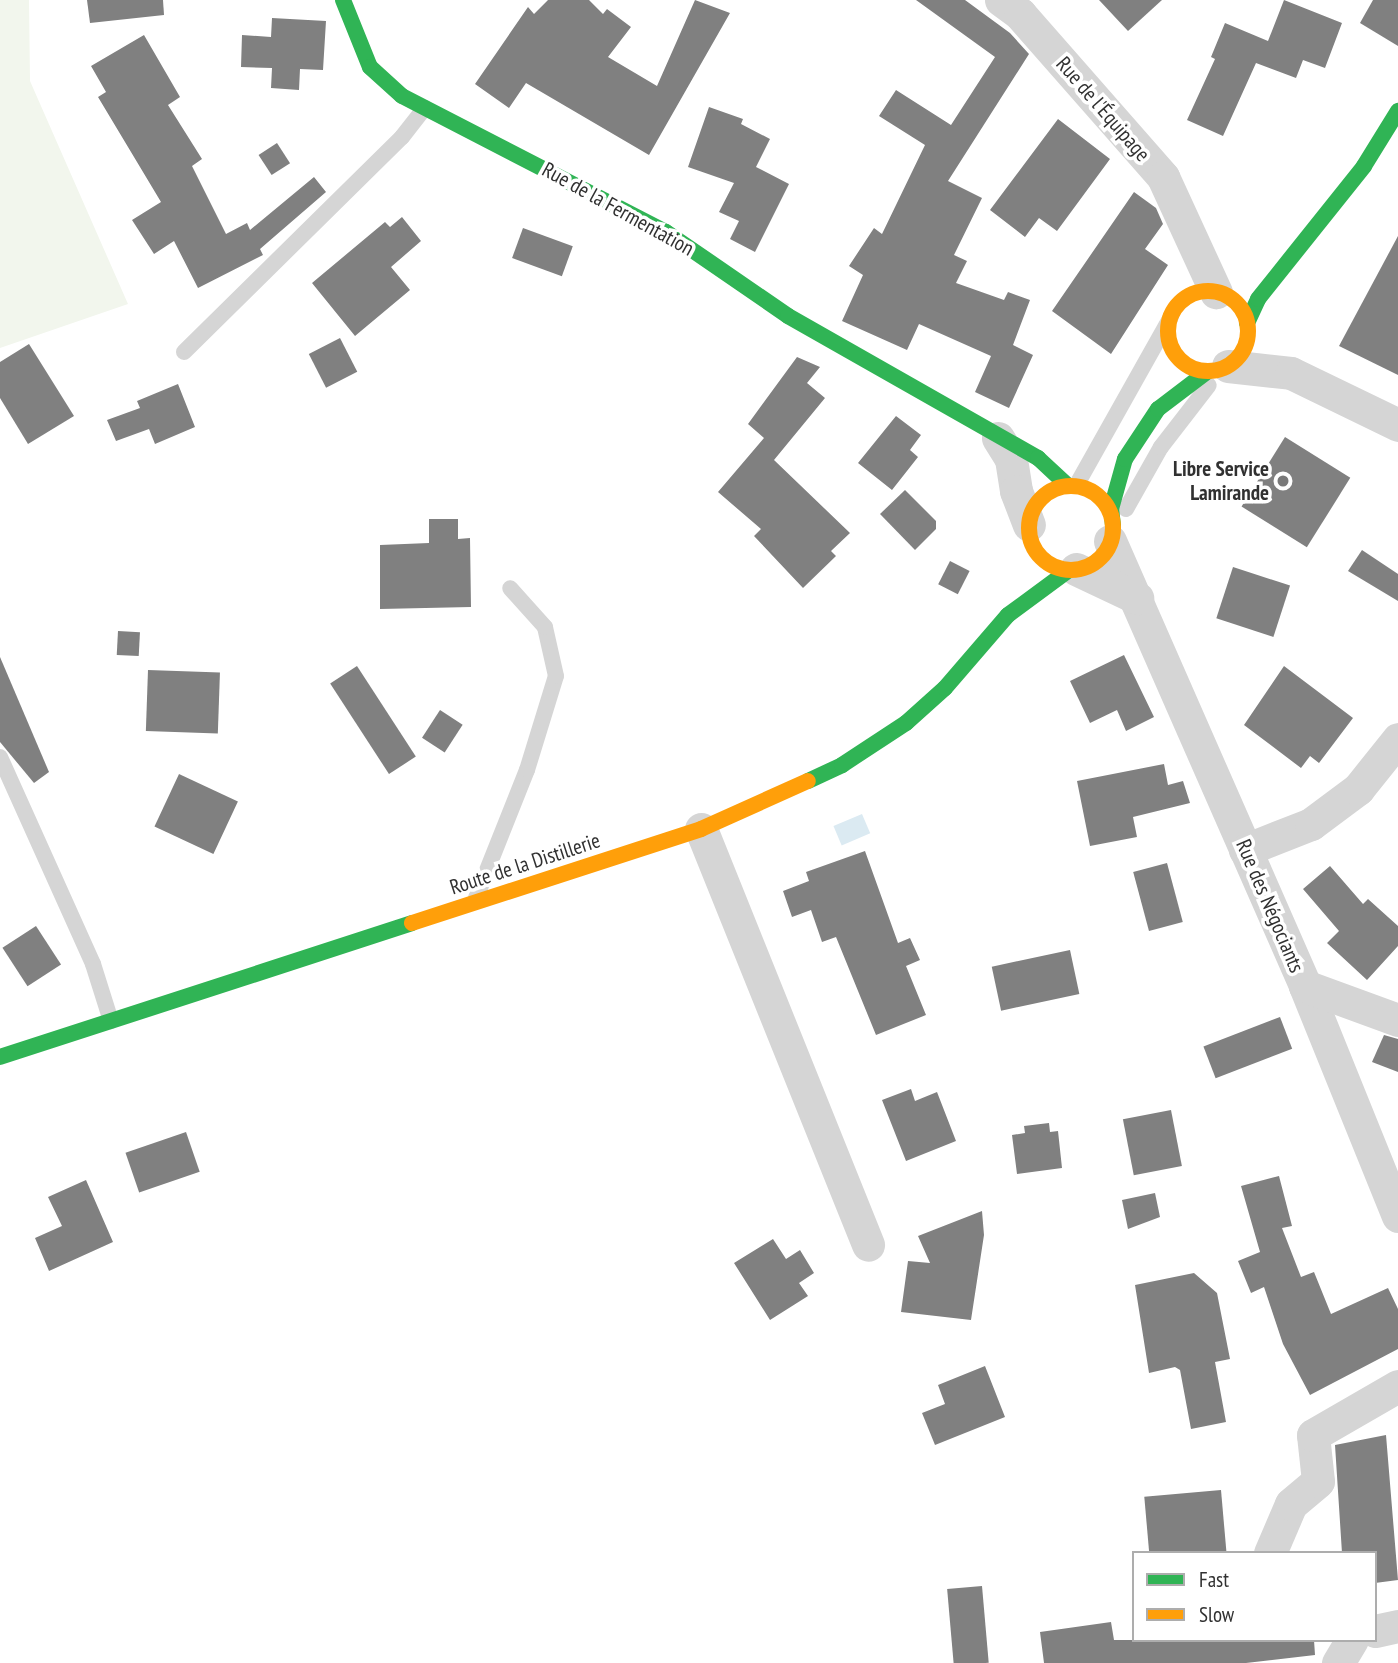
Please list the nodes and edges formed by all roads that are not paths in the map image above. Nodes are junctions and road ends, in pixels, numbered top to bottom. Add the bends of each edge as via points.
1 (343, 0) edge
2 (1001, 0) edge
3 (425, 108) junction
4 (1398, 111) edge
5 (1293, 254) junction
6 (1201, 300) junction
7 (1248, 327) junction
8 (1171, 345) junction
9 (184, 352) dead end
10 (1219, 369) junction
11 (1291, 373) junction
12 (1158, 409) junction
13 (1398, 425) edge
14 (998, 438) junction
15 (1125, 459) junction
16 (1076, 487) junction
17 (1030, 531) junction
18 (1112, 533) junction
19 (1072, 570) junction
20 (510, 588) dead end
21 (1137, 598) junction
22 (1008, 615) junction
23 (1398, 739) edge
24 (0, 757) edge
25 (701, 829) junction
26 (1245, 850) junction
27 (474, 903) junction
28 (1305, 986) junction
29 (1398, 1020) edge
30 (111, 1021) junction
31 (0, 1057) edge
32 (1398, 1216) edge
33 (868, 1245) dead end
34 (1397, 1394) edge
35 (1271, 1551) edge
36 (1398, 1626) edge
37 (1377, 1631) edge
38 (1351, 1642) edge
39 (1338, 1663) edge

1 - 3 street, Rue de la Fermentation via 370,67
2 - 6 street, Rue de l'Équipage via 1020,14 1163,177 1186,232
3 - 9 lane via 402,137
3 - 14 street, Rue de la Fermentation via 666,232 788,316
4 - 5 street via 1364,166
5 - 6 street
5 - 7 street via 1258,299
6 - 7 street via 1243,311
6 - 8 street
6 - 16 lane
7 - 10 street via 1242,352
7 - 11 street
8 - 10 street via 1185,364
8 - 12 street
10 - 11 street
10 - 12 street via 1179,389
10 - 18 lane via 1161,447
11 - 13 street
12 - 15 street
14 - 16 street, Rue de la Fermentation via 1038,458
14 - 17 street via 1011,459
15 - 16 street
15 - 18 street via 1111,509
16 - 17 street via 1041,498
16 - 18 street via 1104,502
17 - 19 street via 1044,560
17 - 22 street, Route de la Distillerie via 1023,576
18 - 19 street via 1097,560
18 - 21 street, Rue des Négociants
19 - 21 street
19 - 22 street, Route de la Distillerie
20 - 27 lane via 545,627 556,676 527,770
21 - 26 street, Rue des Négociants
22 - 25 street, Route de la Distillerie via 945,688 906,723 842,765
23 - 26 street via 1358,789 1311,824
24 - 30 lane via 93,964
25 - 27 street, Route de la Distillerie
25 - 33 street
26 - 28 street, Rue des Négociants
27 - 30 street, Route de la Distillerie
28 - 29 street
28 - 32 street, Rue des Négociants
30 - 31 street, Route de la Distillerie
34 - 35 street via 1313,1435 1318,1481 1291,1504
36 - 37 street
38 - 39 street

